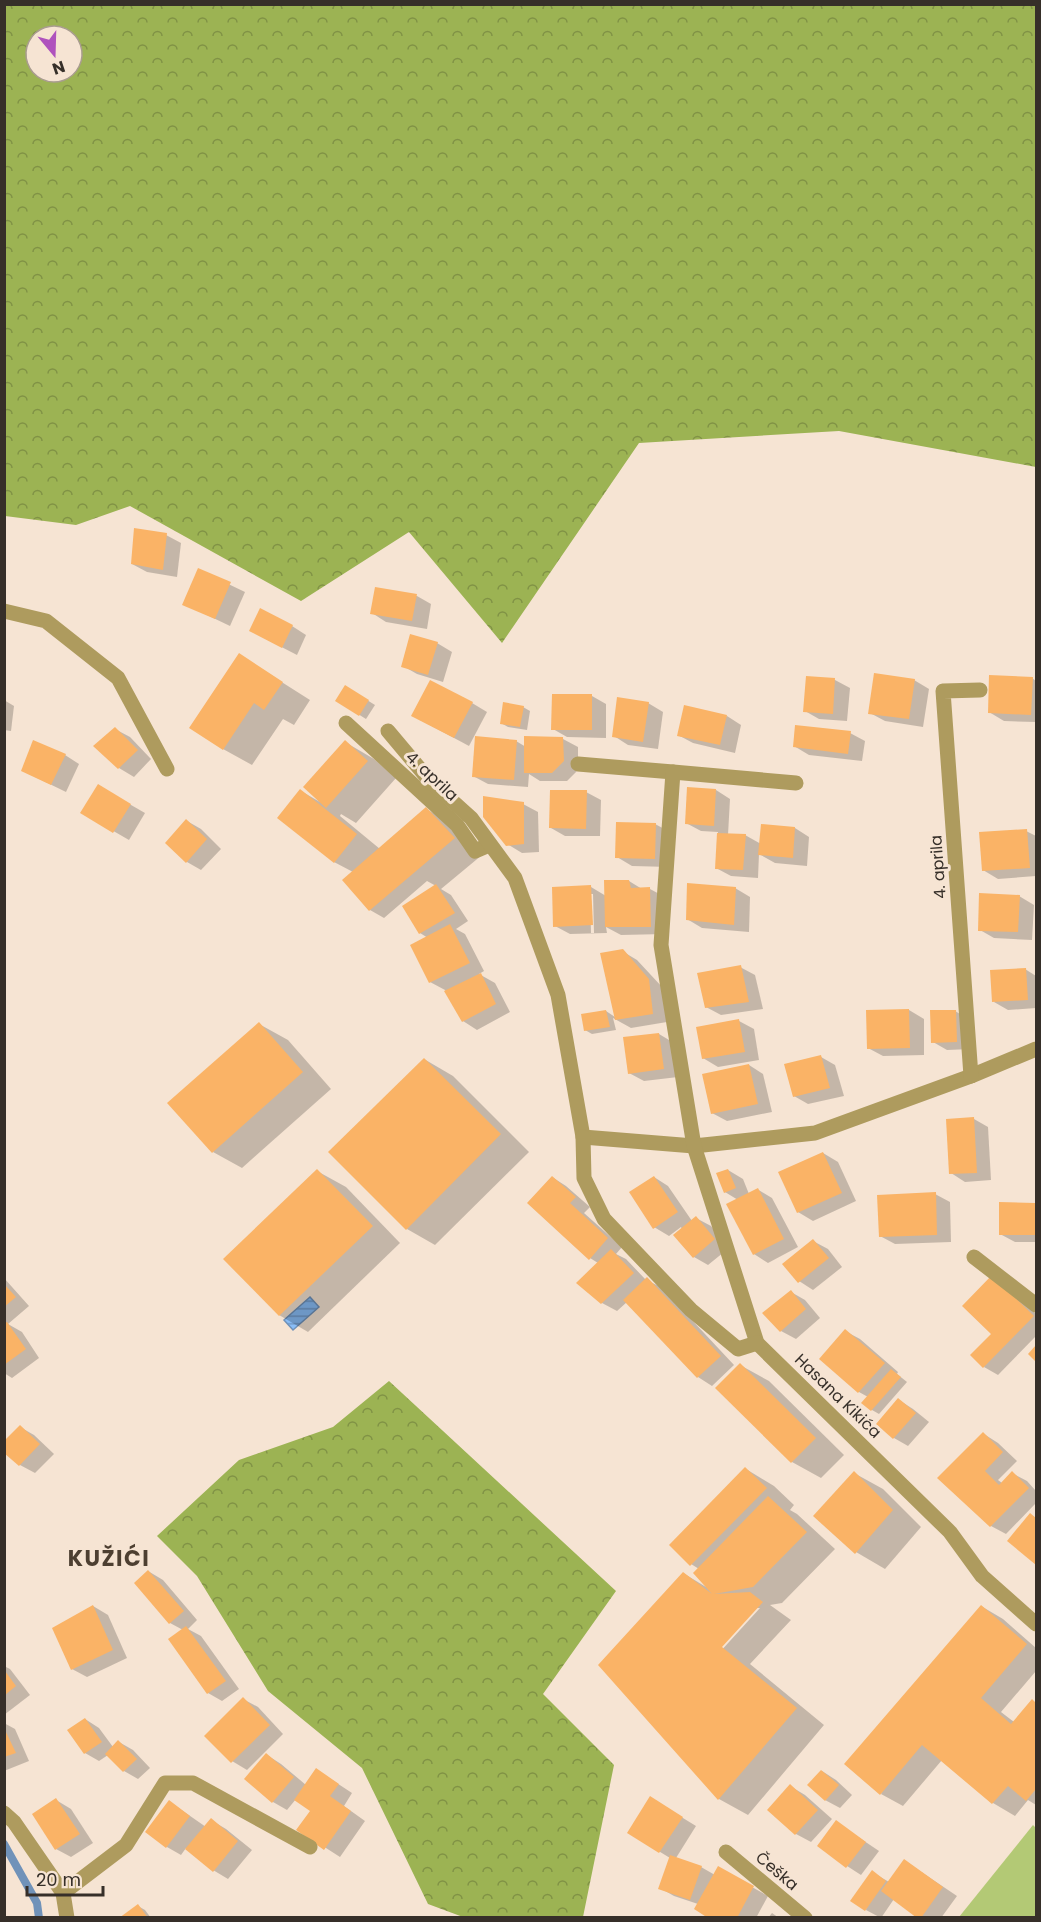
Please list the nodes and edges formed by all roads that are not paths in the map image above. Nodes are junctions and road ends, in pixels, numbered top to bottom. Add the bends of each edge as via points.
1 (4, 611) edge
2 (980, 690) dead end
3 (346, 723) dead end
4 (388, 731) dead end
5 (578, 764) dead end
6 (167, 769) dead end
7 (673, 772) junction
8 (796, 783) dead end
9 (489, 845) junction
10 (1036, 1048) edge
11 (971, 1076) junction
12 (583, 1137) junction
13 (694, 1146) junction
14 (974, 1257) dead end
15 (1035, 1299) edge
16 (757, 1343) junction
17 (1036, 1624) edge
18 (4, 1813) edge
19 (310, 1847) dead end
20 (726, 1852) dead end
21 (63, 1893) junction
22 (67, 1917) edge
23 (805, 1917) edge

1 - 6 street via 46,621 118,678
2 - 11 street, 4. aprila via 943,692
3 - 9 street, 4. aprila via 441,809 475,851
4 - 9 street, 4. aprila via 430,781 471,819
5 - 7 street
7 - 8 street
7 - 13 street via 661,945
9 - 12 street, 4. aprila via 515,878 558,995
10 - 11 street
11 - 13 street via 814,1133
12 - 13 street
12 - 16 street, 4. aprila via 584,1178 604,1219 691,1310 738,1349
13 - 16 street, Hasana Kikića
14 - 15 street
16 - 17 street, Hasana Kikića via 950,1532 982,1576
18 - 21 street
19 - 21 street via 193,1783 165,1783 126,1845
20 - 23 street, Češka
21 - 22 street

